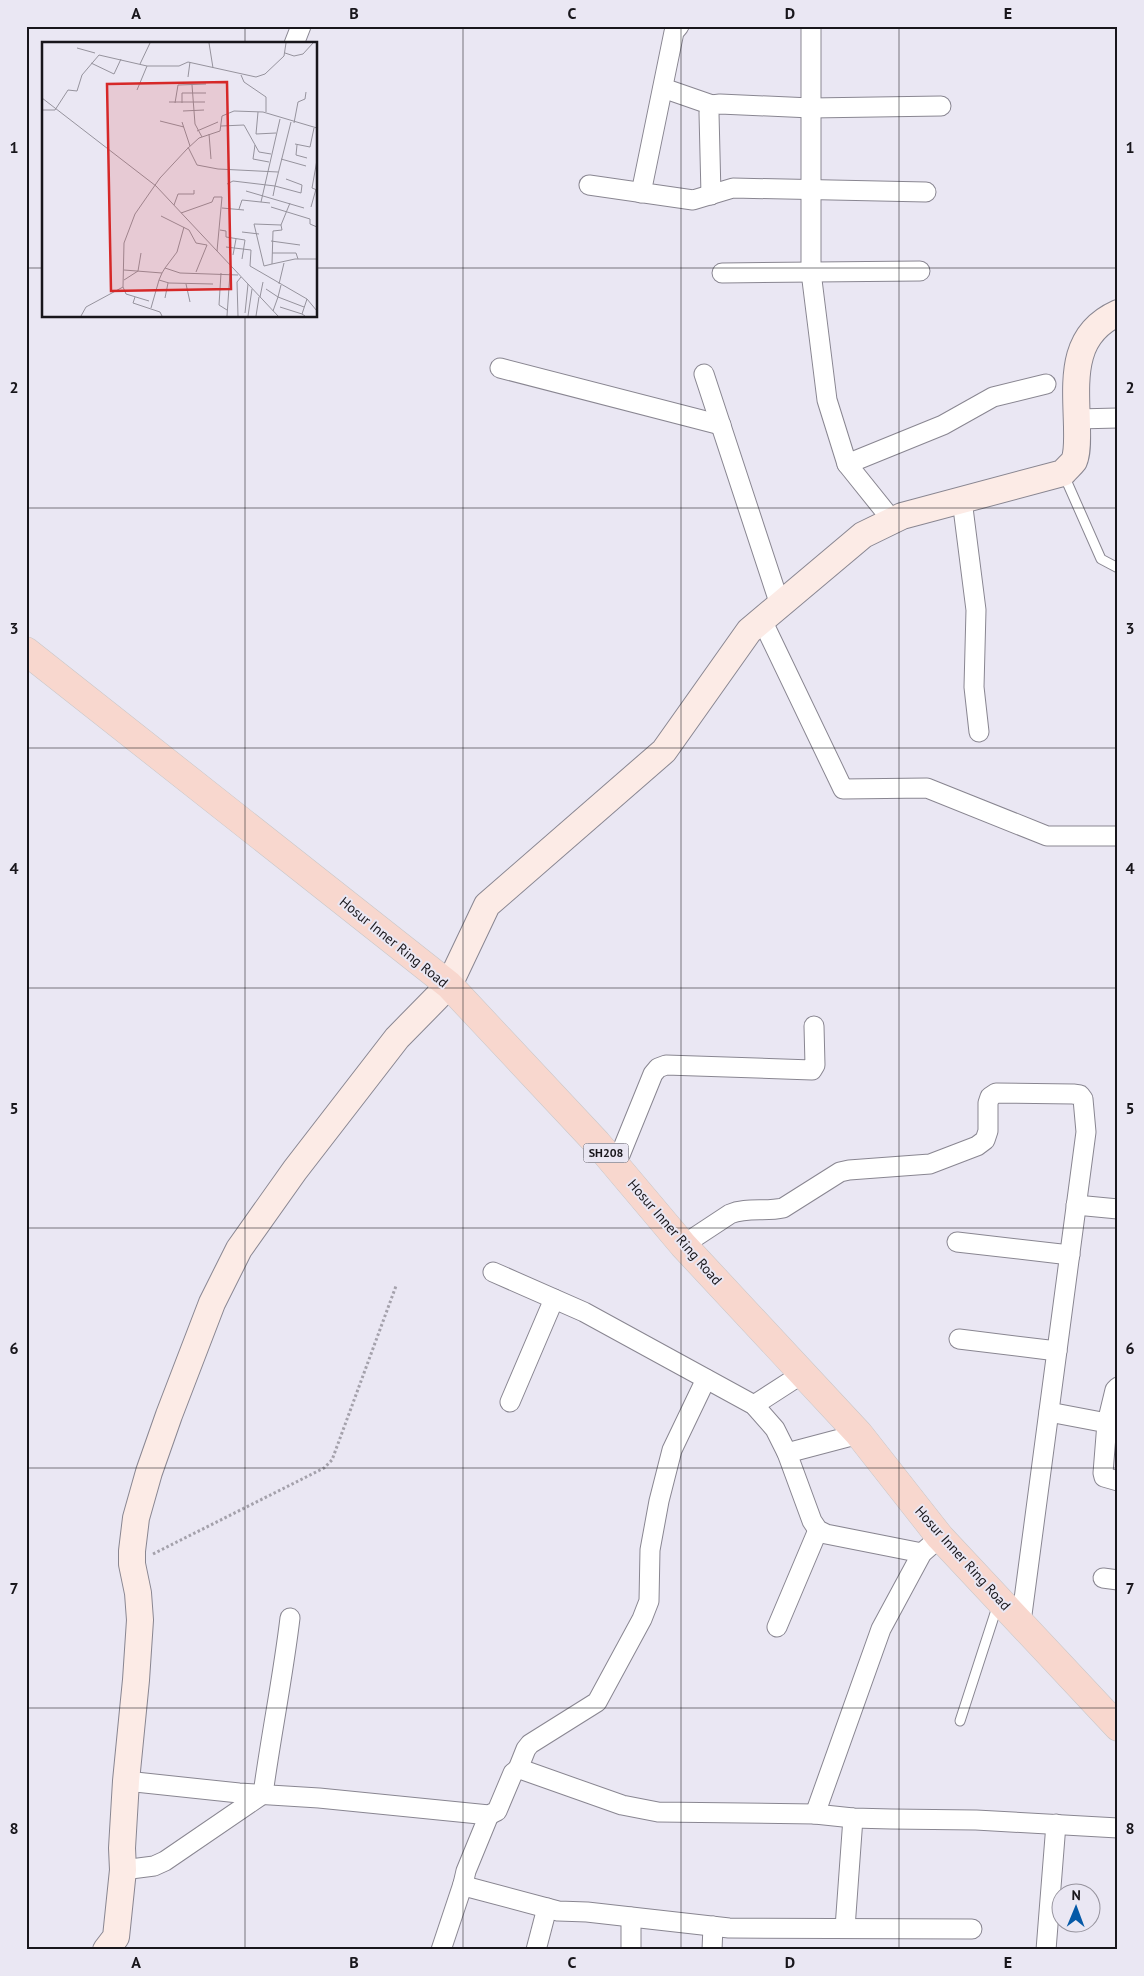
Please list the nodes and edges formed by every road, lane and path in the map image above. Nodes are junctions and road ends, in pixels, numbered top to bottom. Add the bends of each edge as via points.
1 (302, 26) edge
2 (679, 26) edge
3 (811, 26) edge
4 (295, 42) edge
5 (663, 88) junction
6 (712, 105) junction
7 (941, 106) dead end
8 (811, 108) junction
9 (589, 185) dead end
10 (811, 190) junction
11 (926, 192) dead end
12 (641, 193) junction
13 (711, 195) junction
14 (920, 271) dead end
15 (811, 272) junction
16 (722, 273) dead end
17 (1118, 313) edge
18 (500, 368) dead end
19 (704, 374) dead end
20 (1046, 384) dead end
21 (1118, 418) edge
22 (1077, 419) junction
23 (721, 425) junction
24 (847, 464) junction
25 (1063, 473) junction
26 (962, 500) junction
27 (892, 520) junction
28 (1118, 568) edge
29 (771, 613) junction
30 (26, 651) edge
31 (978, 732) dead end
32 (1118, 836) edge
33 (449, 985) junction
34 (814, 1026) dead end
35 (616, 1165) junction
36 (1076, 1205) junction
37 (1118, 1209) edge
38 (957, 1242) dead end
39 (683, 1245) junction
40 (1070, 1255) junction
41 (493, 1272) dead end
42 (396, 1286) dead end
43 (554, 1299) junction
44 (959, 1339) dead end
45 (1057, 1351) junction
46 (802, 1374) junction
47 (706, 1378) junction
48 (1118, 1387) edge
49 (510, 1402) dead end
50 (754, 1405) junction
51 (1049, 1412) junction
52 (1108, 1423) junction
53 (859, 1434) junction
54 (787, 1453) junction
55 (1118, 1481) edge
56 (818, 1530) junction
57 (931, 1545) junction
58 (132, 1564) junction
59 (999, 1599) junction
60 (290, 1618) dead end
61 (1021, 1622) junction
62 (777, 1627) dead end
63 (960, 1721) dead end
64 (1118, 1726) edge
65 (518, 1770) junction
66 (126, 1781) junction
67 (263, 1794) junction
68 (815, 1814) junction
69 (489, 1815) junction
70 (853, 1818) junction
71 (1056, 1824) junction
72 (1118, 1828) edge
73 (123, 1870) junction
74 (463, 1884) junction
75 (546, 1908) junction
76 (631, 1917) junction
77 (713, 1926) junction
78 (845, 1928) junction
79 (972, 1929) dead end
80 (115, 1945) edge
81 (441, 1950) edge
82 (536, 1950) edge
83 (631, 1950) edge
84 (712, 1950) edge
85 (1046, 1950) edge

1 - 4 street
2 - 5 street via 674,32
3 - 8 street
5 - 6 street
5 - 12 street
6 - 8 street
6 - 13 street via 709,113
7 - 8 street
8 - 10 street
9 - 12 street
10 - 11 street
10 - 13 street via 733,188
10 - 15 street
12 - 13 street via 693,200
14 - 15 street
15 - 16 street
15 - 24 street via 827,400
17 - 22 street via 1093,330 1080,350 1076,380
18 - 23 street
19 - 23 street
20 - 24 street via 993,397 943,425
21 - 22 street
22 - 25 street via 1074,461
23 - 29 street
24 - 27 street
25 - 26 street
25 - 28 lane via 1101,559
26 - 27 street
26 - 31 street via 976,610 974,687
27 - 29 street via 863,535
29 - 32 street via 843,789 927,788 1046,836
29 - 33 street via 749,631 664,751 487,905
30 - 33 main road, Hosur Inner Ring Road / SH208
33 - 35 main road, Hosur Inner Ring Road / SH208
33 - 58 street via 396,1038 239,1249 212,1303 149,1472 136,1518
34 - 35 street via 815,1065 812,1070 666,1064 658,1068
35 - 39 main road, Hosur Inner Ring Road / SH208
36 - 37 street
36 - 39 street via 1086,1132 1083,1099 1073,1094 996,1094 988,1103 985,1140 977,1146 930,1164 840,1172 783,1208 737,1210
36 - 40 street
38 - 40 street
39 - 46 main road, Hosur Inner Ring Road / SH208
40 - 45 street
41 - 43 street
42 - 58 path via 332,1460 324,1468
43 - 47 street
43 - 49 street
44 - 45 street
45 - 51 street
46 - 50 street
46 - 53 main road, Hosur Inner Ring Road / SH208
47 - 50 street
47 - 65 street via 672,1450 650,1550 649,1602 642,1619 597,1702 530,1744
48 - 52 street
50 - 54 street via 775,1429
51 - 52 street
51 - 61 street
52 - 55 street via 1103,1473 1104,1477
53 - 54 street
53 - 57 main road, Hosur Inner Ring Road / SH208
54 - 56 street
56 - 57 street via 826,1534
56 - 62 street
57 - 59 main road, Hosur Inner Ring Road / SH208
57 - 68 street via 881,1629
58 - 66 street via 140,1620
59 - 61 main road, Hosur Inner Ring Road / SH208
59 - 63 lane
60 - 67 street
61 - 64 main road, Hosur Inner Ring Road / SH208
65 - 68 street via 622,1805 658,1812
65 - 69 street via 513,1773 497,1811
66 - 67 street
66 - 73 street
67 - 69 street
67 - 73 street via 165,1861 154,1866
68 - 70 street
69 - 74 street
70 - 71 street
70 - 78 street
71 - 72 street
71 - 85 street
73 - 80 street
74 - 75 street
74 - 81 street
75 - 76 street
75 - 82 street
76 - 77 street
76 - 83 street
77 - 78 street
77 - 84 street
78 - 79 street

